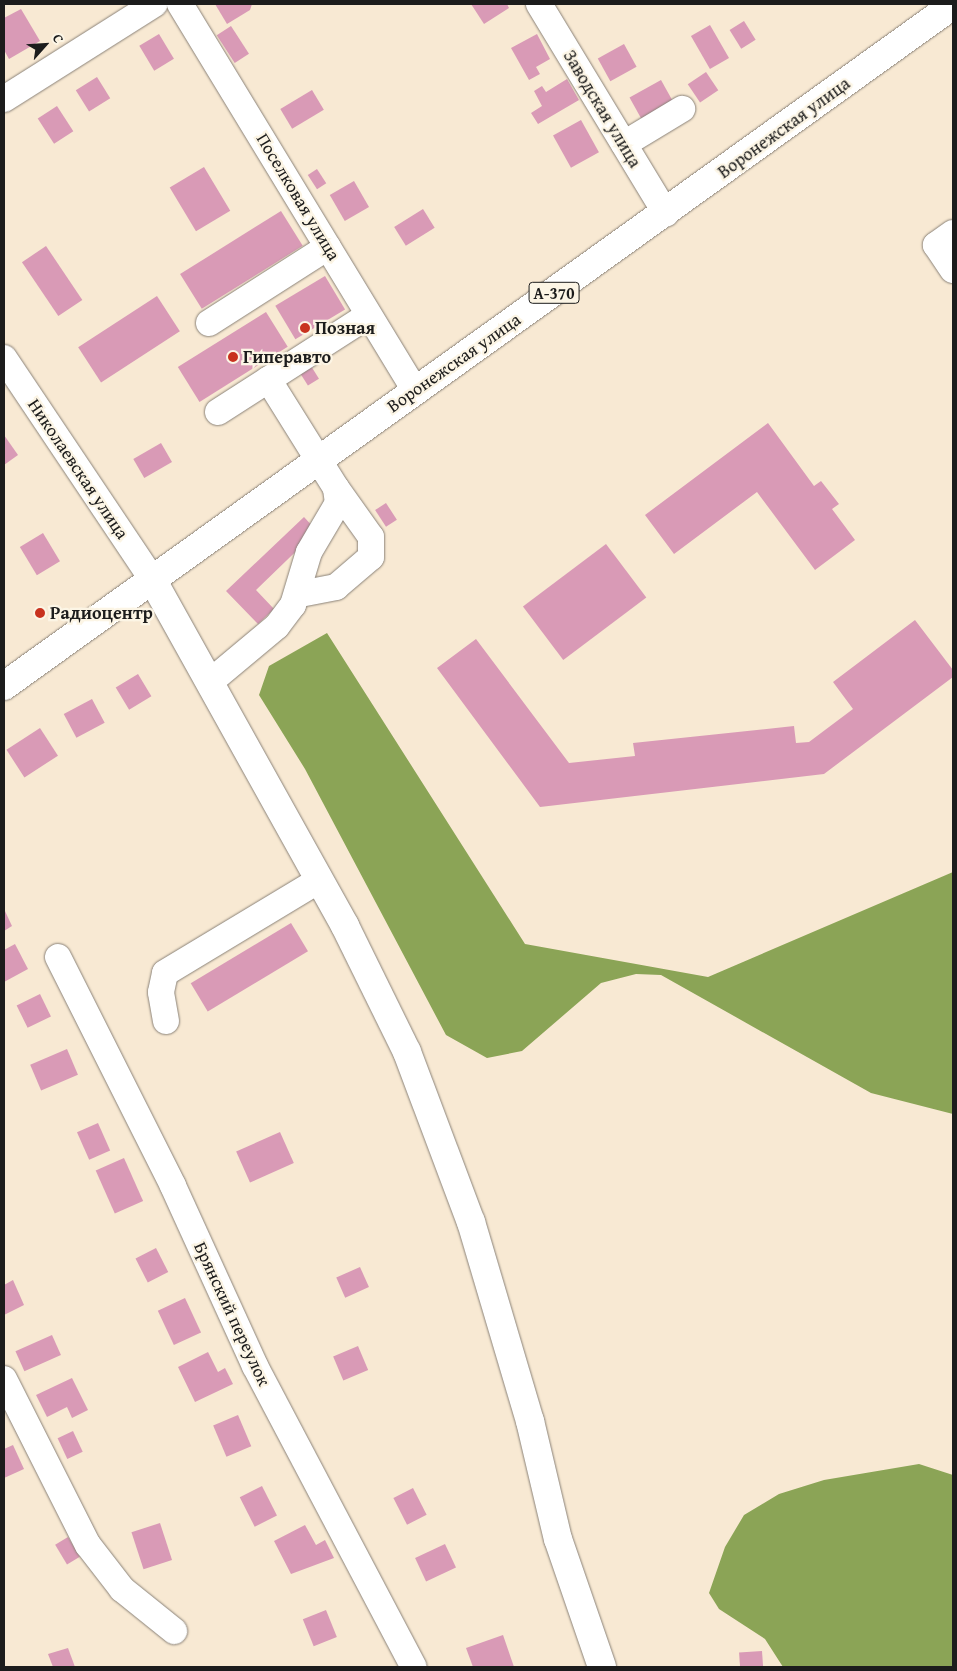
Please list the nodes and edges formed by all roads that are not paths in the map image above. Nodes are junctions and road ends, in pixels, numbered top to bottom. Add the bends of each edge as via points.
1 (154, 4) edge
2 (180, 4) edge
3 (539, 4) edge
4 (942, 8) edge
5 (4, 99) edge
6 (682, 109) dead end
7 (624, 144) junction
8 (666, 214) junction
9 (953, 233) edge
10 (328, 247) junction
11 (953, 270) edge
12 (369, 315) junction
13 (209, 323) dead end
14 (4, 358) edge
15 (268, 379) junction
16 (415, 391) junction
17 (218, 412) dead end
18 (318, 460) junction
19 (336, 488) junction
20 (152, 579) junction
21 (300, 594) junction
22 (210, 682) junction
23 (4, 686) edge
24 (319, 880) junction
25 (58, 957) dead end
26 (166, 1021) dead end
27 (4, 1379) edge
28 (174, 1631) dead end
29 (414, 1667) edge
30 (602, 1667) edge

1 - 5 street
2 - 10 street, Поселковая улица
3 - 7 street, Заводская улица
4 - 8 main road, Воронежская улица / А-370
6 - 7 street
7 - 8 street, Заводская улица
8 - 16 main road, Воронежская улица / А-370
9 - 11 street via 936,245
10 - 12 street, Поселковая улица
10 - 13 street
12 - 15 street
12 - 16 street, Поселковая улица
14 - 20 street, Николаевская улица
15 - 17 street
15 - 18 street
16 - 18 main road, Воронежская улица / А-370
18 - 19 street
18 - 20 main road, Воронежская улица / А-370
19 - 21 street via 334,516 309,552
19 - 21 street via 371,536 371,557 336,587
20 - 22 main road
20 - 23 main road, Воронежская улица / А-370
21 - 22 street via 278,626
22 - 24 main road
24 - 26 street via 165,973 161,992
24 - 30 main road via 407,1052 471,1222 530,1420 558,1539
25 - 29 street, Брянский переулок via 173,1186 259,1374
27 - 28 street via 88,1546 122,1589

